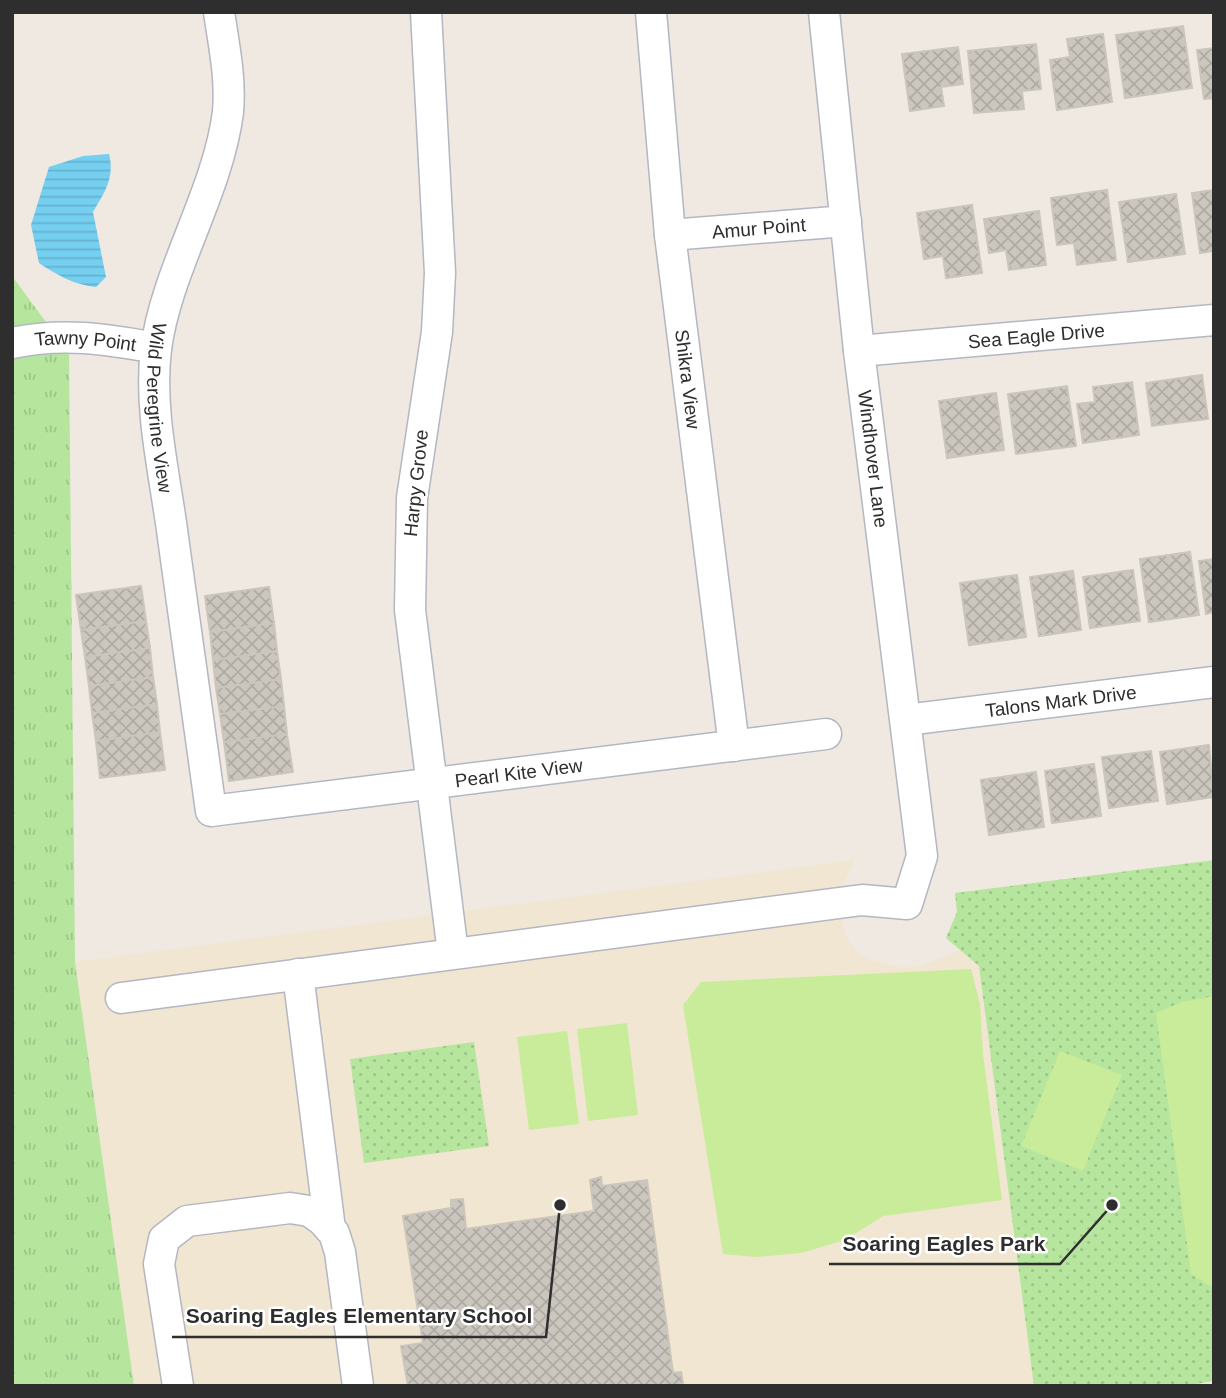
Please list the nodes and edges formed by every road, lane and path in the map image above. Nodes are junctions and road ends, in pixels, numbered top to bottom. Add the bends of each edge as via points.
1 (219, 12) edge
2 (426, 12) edge
3 (651, 12) edge
4 (824, 12) edge
5 (846, 221) junction
6 (670, 235) junction
7 (1214, 320) edge
8 (12, 342) edge
9 (156, 348) junction
10 (859, 351) junction
11 (1214, 682) edge
12 (906, 720) junction
13 (825, 734) dead end
14 (733, 746) junction
15 (433, 784) junction
16 (211, 811) joint
17 (453, 953) junction
18 (298, 974) junction
19 (121, 998) dead end
20 (330, 1229) junction
21 (178, 1386) edge
22 (358, 1386) edge

1 - 9 street, Wild Peregrine View via 229,74 228,112
2 - 15 street, Harpy Grove via 440,273 437,332 412,498 409,558 410,610
3 - 6 street, Shikra View
4 - 5 street, Windhover Lane
5 - 6 street, Amur Point
5 - 10 street, Windhover Lane
6 - 14 street, Shikra View
7 - 10 street, Sea Eagle Drive
8 - 9 street, Tawny Point via 63,335
9 - 16 street, Wild Peregrine View via 155,402
10 - 12 street, Windhover Lane
11 - 12 street, Talons Mark Drive
12 - 17 street, Windhover Lane via 922,856 907,904 862,900
13 - 14 street, Pearl Kite View
14 - 15 street, Pearl Kite View
15 - 16 street, Pearl Kite View
15 - 17 street, Harpy Grove
17 - 18 street
18 - 19 street
18 - 20 street
20 - 21 street via 309,1211 290,1208 187,1221 164,1239 159,1264
20 - 22 street via 340,1252

